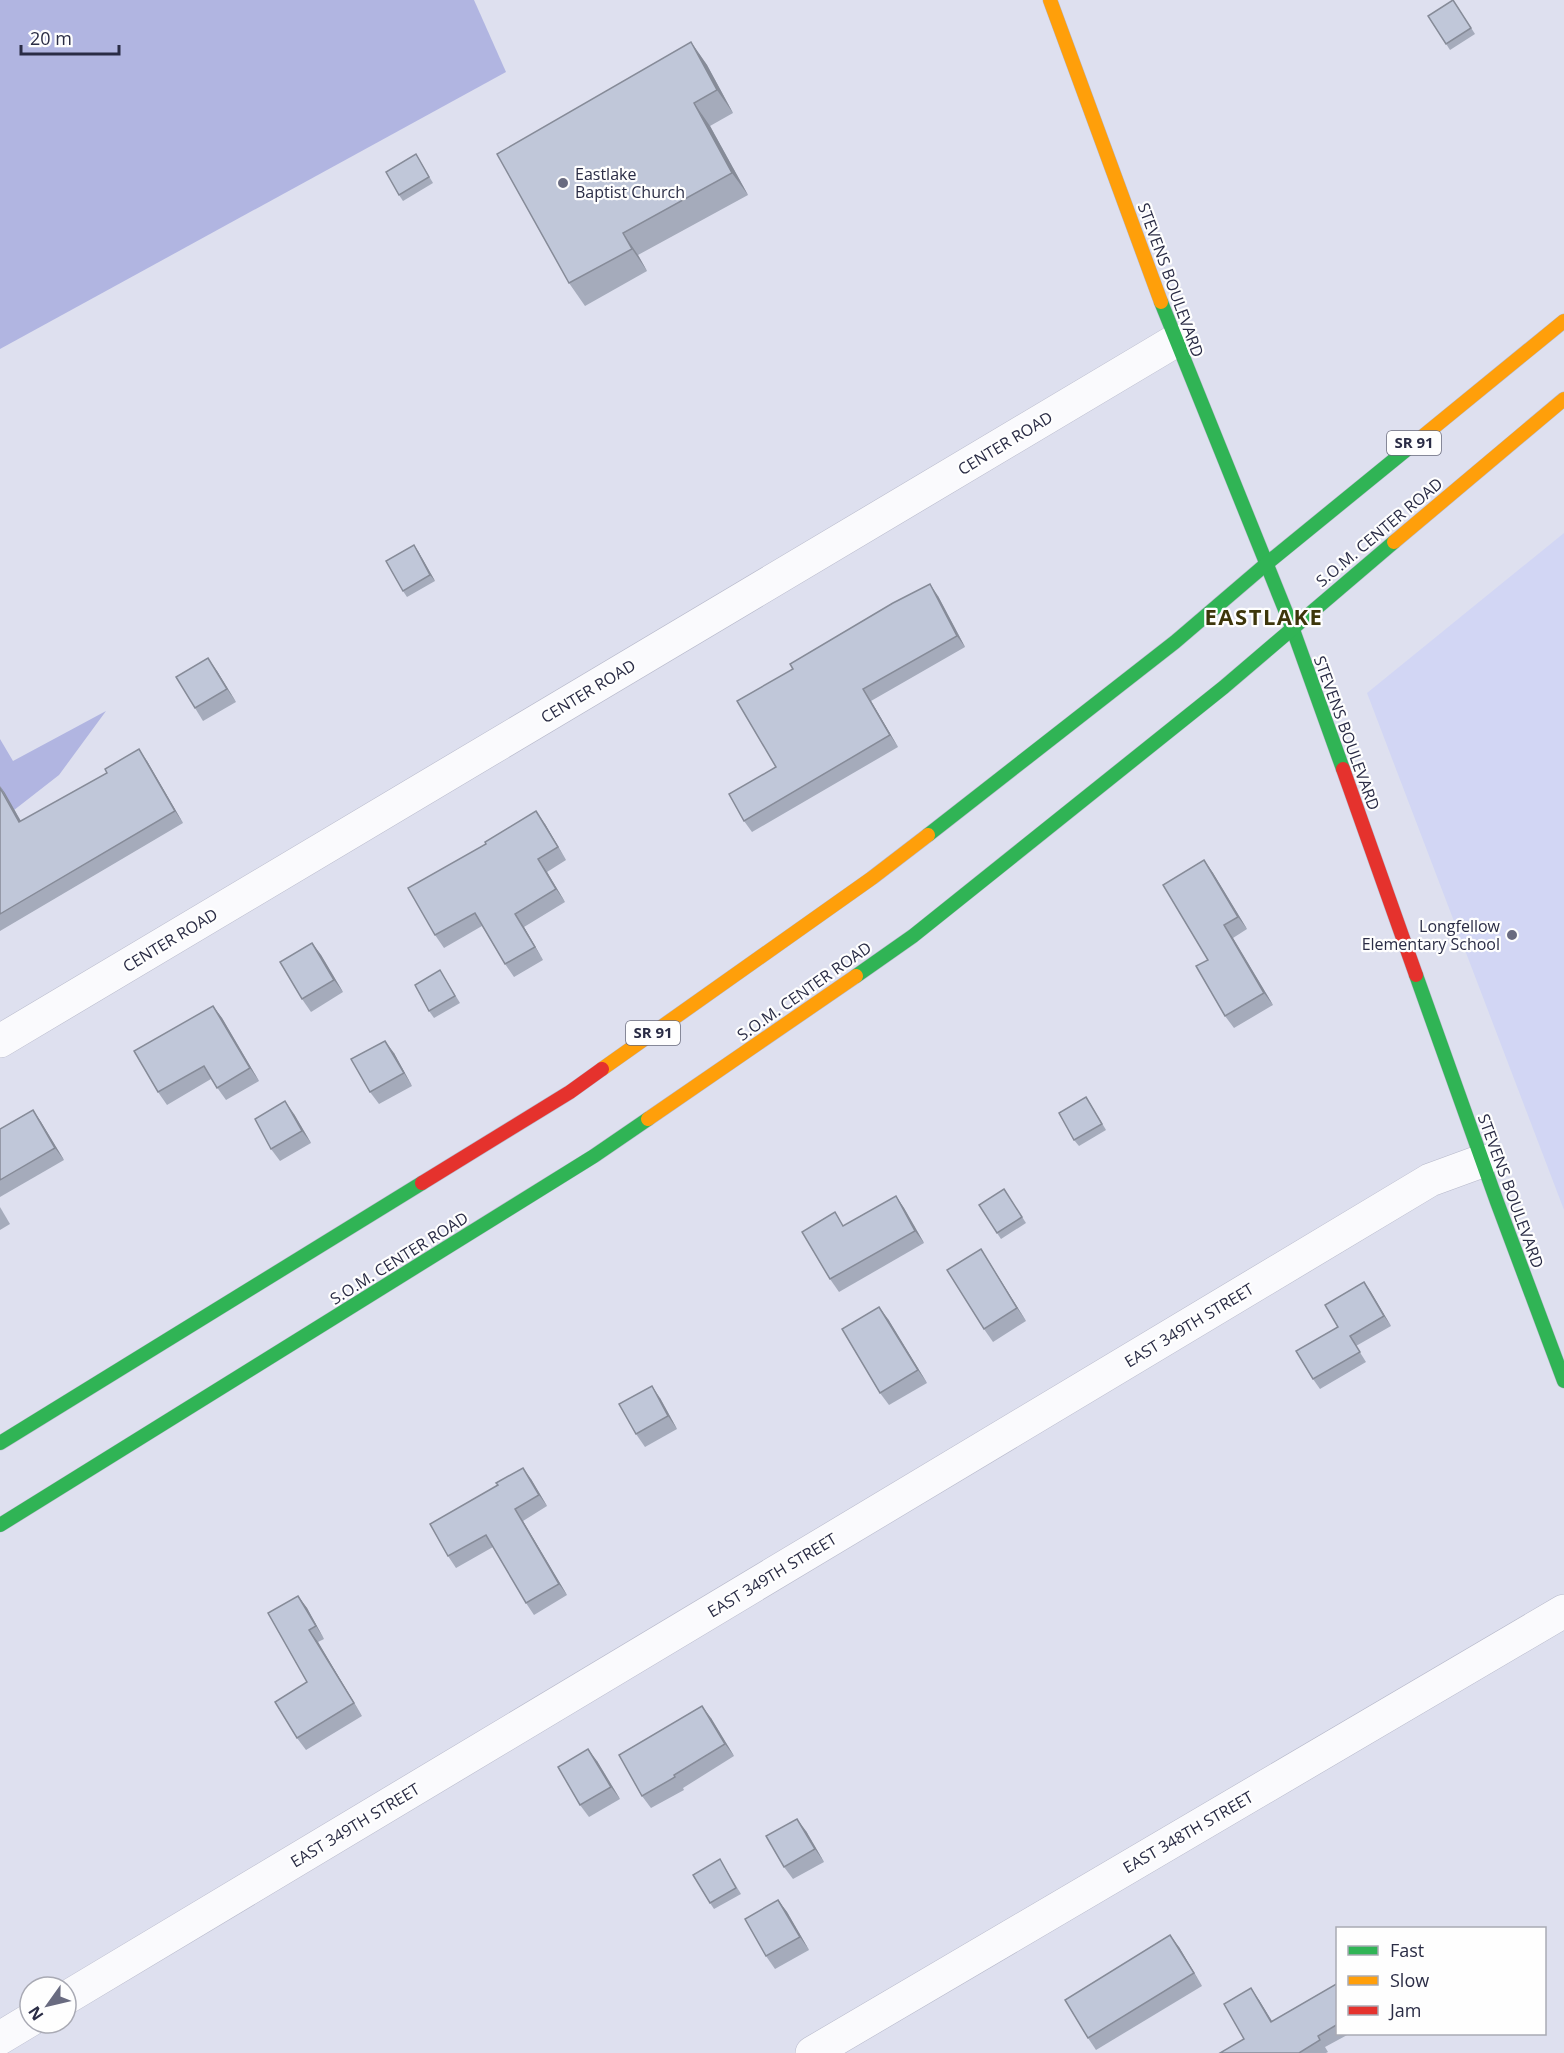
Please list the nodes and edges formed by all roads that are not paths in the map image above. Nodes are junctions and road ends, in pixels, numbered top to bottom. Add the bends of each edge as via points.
1 (1055, 2) edge
2 (1564, 321) edge
3 (1175, 341) junction
4 (1564, 399) edge
5 (1265, 565) junction
6 (1292, 627) junction
7 (0, 1041) edge
8 (1482, 1161) junction
9 (1564, 1381) edge
10 (0, 1443) edge
11 (0, 1525) edge
12 (1564, 1611) edge
13 (78, 1991) edge
14 (18, 2027) edge
15 (0, 2038) edge
16 (812, 2053) edge

1 - 3 main road, STEVENS BOULEVARD
2 - 5 main road, SR 91
3 - 5 main road, STEVENS BOULEVARD
3 - 7 street, CENTER ROAD
4 - 6 main road, S.O.M. CENTER ROAD
5 - 6 main road, STEVENS BOULEVARD
5 - 10 main road, SR 91 via 1175,642 872,878 570,1092
6 - 8 main road, STEVENS BOULEVARD
6 - 11 main road, S.O.M. CENTER ROAD via 1224,687 913,936 594,1156
8 - 9 main road, STEVENS BOULEVARD
8 - 13 street, EAST 349TH STREET via 1430,1180
12 - 16 street, EAST 348TH STREET
14 - 15 street

